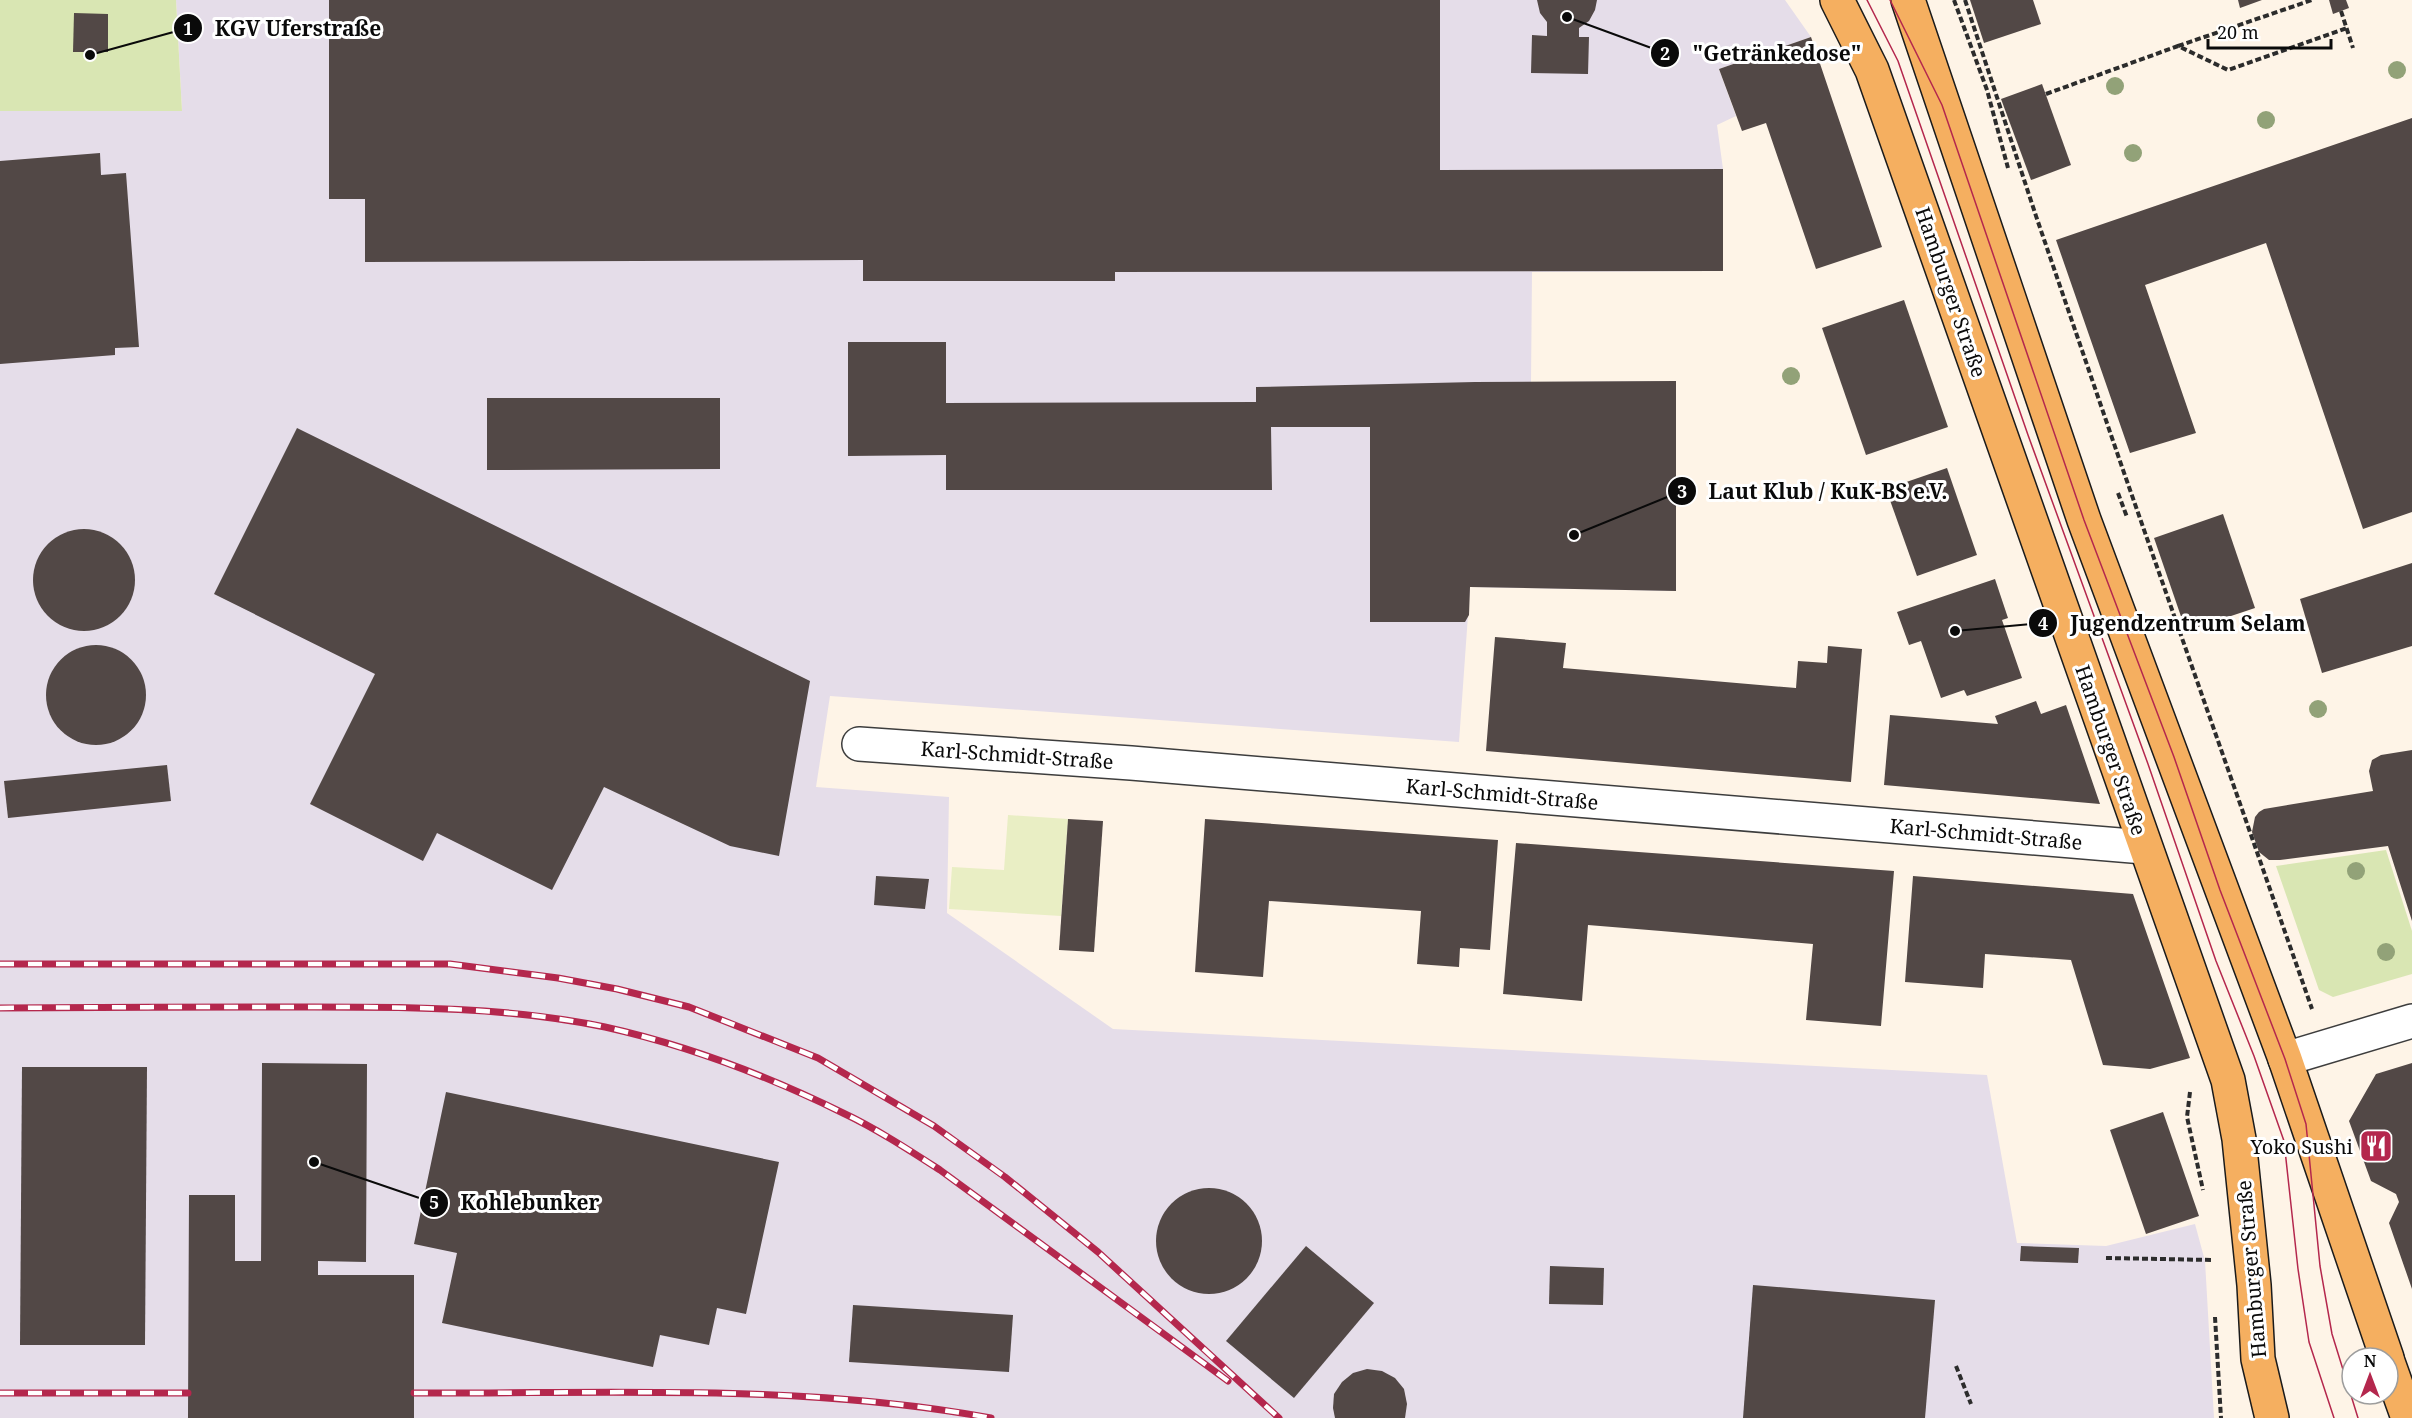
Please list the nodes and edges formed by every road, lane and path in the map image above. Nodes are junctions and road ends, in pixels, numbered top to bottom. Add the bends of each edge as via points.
1 (1837, 0) edge
2 (1908, 0) edge
3 (1954, 0) edge
4 (1965, 0) edge
5 (2312, 0) edge
6 (2341, 11) dead end
7 (2347, 28) junction
8 (2178, 46) junction
9 (2353, 48) dead end
10 (2046, 94) dead end
11 (2011, 177) dead end
12 (2115, 485) dead end
13 (2127, 518) dead end
14 (859, 744) dead end
15 (2144, 847) junction
16 (2312, 1009) dead end
17 (2412, 1021) edge
18 (2285, 1059) junction
19 (2106, 1258) dead end
20 (2213, 1260) dead end
21 (2382, 1346) edge
22 (1956, 1366) dead end
23 (2400, 1396) edge
24 (1971, 1404) dead end
25 (2272, 1418) edge
26 (2408, 1418) edge

1 - 15 main road, Hamburger Straße via 1872,69
2 - 18 main road via 2084,520
3 - 11 path via 1987,90
4 - 16 path via 2121,467
5 - 8 path
6 - 7 path
7 - 8 path via 2228,70
7 - 9 path
8 - 10 path
12 - 13 path
14 - 15 street, Karl-Schmidt-Straße
15 - 25 main road, Hamburger Straße via 2228,1080 2240,1139 2258,1359
17 - 18 street
18 - 21 main road
19 - 20 path
22 - 24 path
23 - 26 main road

